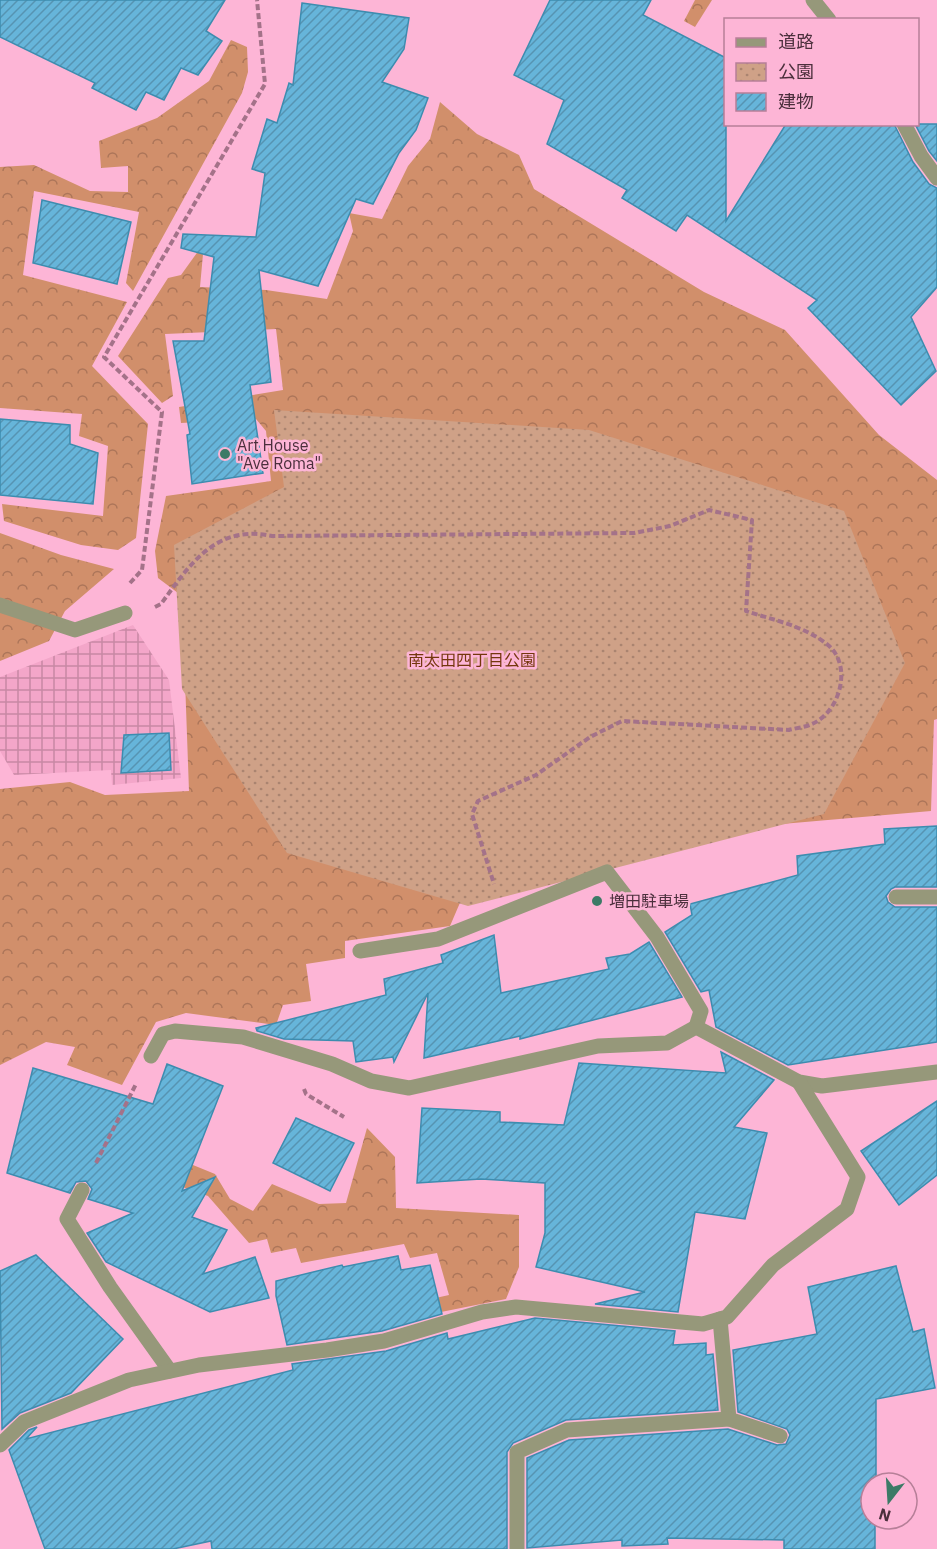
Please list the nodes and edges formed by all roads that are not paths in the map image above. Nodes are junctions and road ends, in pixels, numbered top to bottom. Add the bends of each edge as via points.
1 (813, 0) edge
2 (827, 18) edge
3 (905, 126) edge
4 (937, 178) edge
5 (0, 605) edge
6 (125, 614) road end
7 (896, 897) dead end
8 (937, 897) edge
9 (360, 951) dead end
10 (696, 1027) junction
11 (151, 1056) road end
12 (937, 1072) edge
13 (799, 1082) junction
14 (82, 1190) road end
15 (720, 1318) junction
16 (170, 1371) junction
17 (729, 1419) junction
18 (780, 1436) dead end
19 (0, 1445) edge
20 (517, 1549) edge

1 - 2 street
3 - 4 street
5 - 6 street via 75,630
7 - 8 street
9 - 10 street via 438,939 607,872 657,937 700,1011
10 - 11 street via 667,1043 598,1046 409,1088 371,1082 332,1064 243,1037 175,1031 163,1034
10 - 13 street
12 - 13 street via 822,1086
13 - 15 street via 858,1177 847,1209 773,1265 727,1317
14 - 16 street via 67,1219
15 - 16 street via 703,1324 516,1307 482,1312 384,1341
15 - 17 street
16 - 19 street via 129,1380 24,1422
17 - 18 street
17 - 20 street via 567,1430 517,1452

